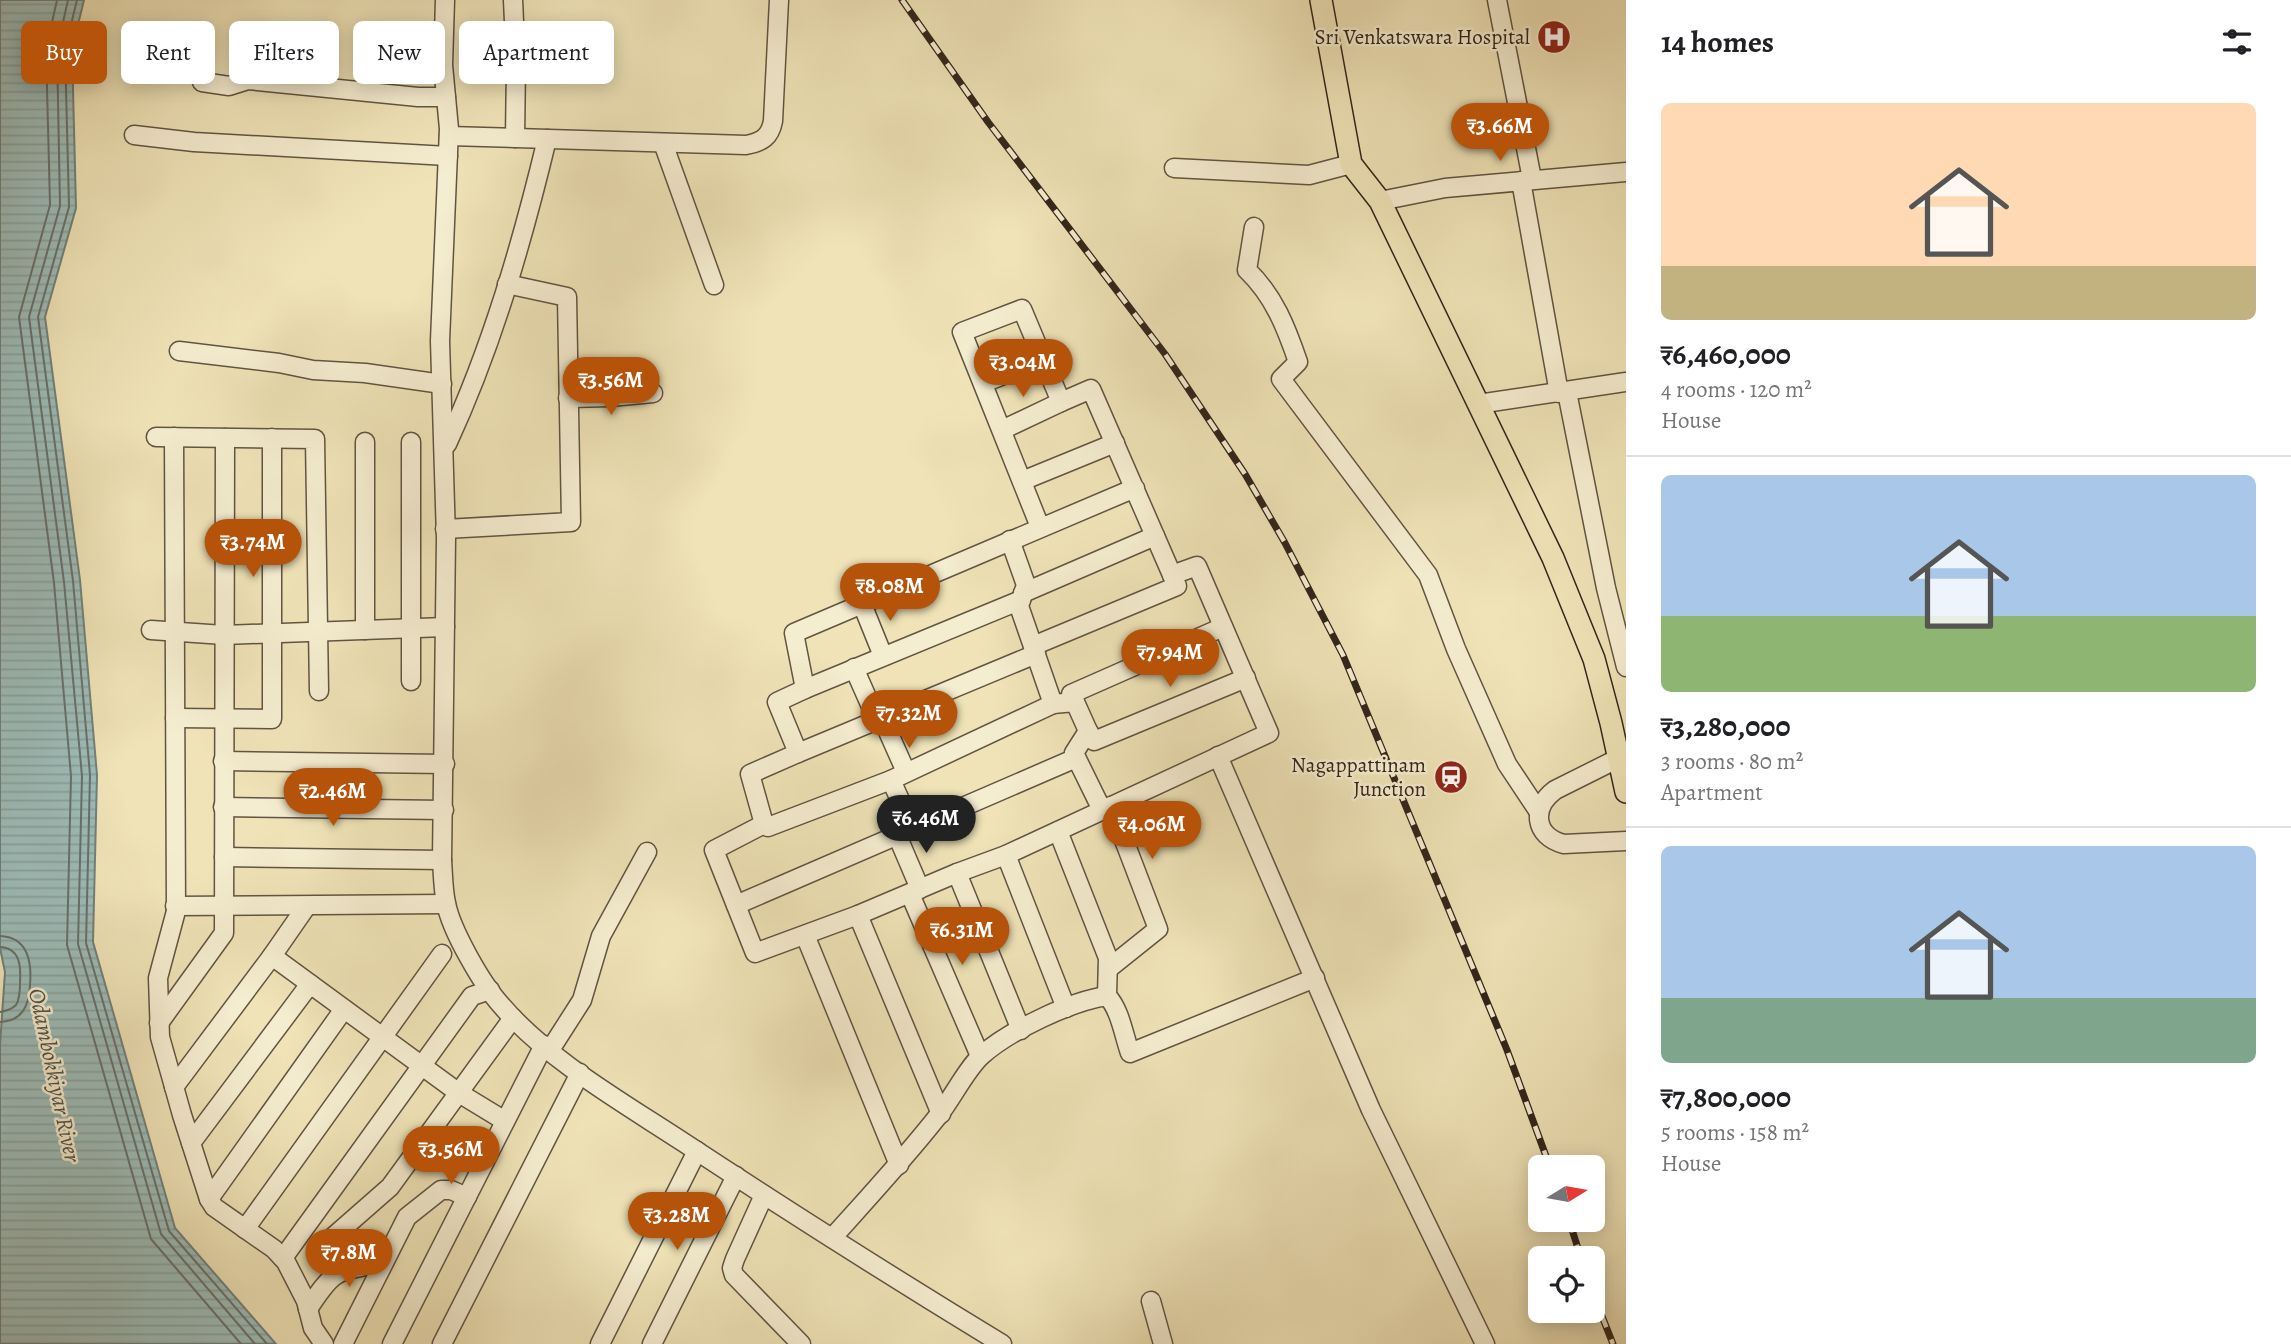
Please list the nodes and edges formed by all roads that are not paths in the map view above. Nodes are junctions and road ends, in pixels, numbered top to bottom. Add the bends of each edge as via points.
1 (445, 0) edge
2 (513, 0) edge
3 (779, 0) edge
4 (1321, 0) edge
5 (1497, 0) edge
6 (215, 84) edge
7 (446, 97) junction
8 (134, 135) dead end
9 (449, 136) junction
10 (515, 138) junction
11 (547, 139) junction
12 (663, 143) junction
13 (448, 156) junction
14 (1351, 164) junction
15 (1174, 168) dead end
16 (1626, 173) edge
17 (1526, 180) junction
18 (1380, 201) junction
19 (1254, 227) dead end
20 (507, 284) junction
21 (713, 285) dead end
22 (179, 351) dead end
23 (1043, 360) junction
24 (1626, 382) edge
25 (983, 383) junction
26 (442, 384) junction
27 (1563, 392) junction
28 (653, 393) dead end
29 (568, 398) junction
30 (1061, 402) junction
31 (1478, 404) junction
32 (1002, 430) junction
33 (225, 438) junction
34 (272, 438) junction
35 (365, 442) dead end
36 (411, 442) dead end
37 (1115, 443) junction
38 (444, 450) junction
39 (1022, 481) junction
40 (1135, 488) junction
41 (1040, 527) junction
42 (445, 529) junction
43 (1155, 536) junction
44 (1010, 540) junction
45 (1172, 575) junction
46 (1022, 597) junction
47 (862, 604) junction
48 (1223, 627) junction
49 (445, 628) junction
50 (411, 629) junction
51 (151, 630) dead end
52 (365, 630) junction
53 (174, 632) junction
54 (317, 632) junction
55 (272, 634) junction
56 (223, 635) junction
57 (1034, 650) junction
58 (883, 656) junction
59 (1626, 667) edge
60 (854, 668) junction
61 (1246, 678) junction
62 (411, 681) dead end
63 (805, 689) junction
64 (319, 691) dead end
65 (1075, 702) junction
66 (1053, 704) junction
67 (175, 718) junction
68 (223, 719) junction
69 (879, 719) junction
70 (1619, 721) edge
71 (1088, 731) junction
72 (798, 753) junction
73 (1218, 756) junction
74 (1076, 758) junction
75 (223, 761) junction
76 (444, 764) junction
77 (1623, 771) edge
78 (898, 776) junction
79 (223, 807) junction
80 (1106, 808) junction
81 (444, 810) junction
82 (1539, 812) junction
83 (764, 824) junction
84 (1058, 831) junction
85 (905, 832) junction
86 (1626, 841) edge
87 (647, 852) dead end
88 (1006, 855) junction
89 (224, 857) junction
90 (442, 860) junction
91 (957, 873) junction
92 (915, 891) junction
93 (446, 904) junction
94 (736, 905) junction
95 (176, 906) junction
96 (224, 906) junction
97 (306, 906) junction
98 (858, 915) junction
99 (805, 935) junction
100 (442, 954) dead end
101 (272, 956) junction
102 (1108, 969) junction
103 (1315, 978) junction
104 (310, 984) junction
105 (490, 990) junction
106 (1107, 996) junction
107 (1066, 1008) junction
108 (344, 1009) junction
109 (513, 1018) junction
110 (159, 1023) junction
111 (1021, 1030) junction
112 (383, 1037) junction
113 (547, 1048) junction
114 (980, 1056) junction
115 (421, 1066) junction
116 (580, 1073) junction
117 (174, 1087) junction
118 (459, 1093) junction
119 (941, 1114) junction
120 (505, 1121) junction
121 (191, 1143) junction
122 (697, 1152) junction
123 (898, 1165) junction
124 (736, 1177) junction
125 (764, 1195) junction
126 (467, 1197) junction
127 (209, 1199) junction
128 (245, 1229) junction
129 (333, 1237) dead end
130 (832, 1237) junction
131 (283, 1258) junction
132 (384, 1262) junction
133 (1151, 1301) dead end
134 (308, 1309) junction
135 (324, 1344) edge
136 (343, 1344) edge
137 (392, 1344) edge
138 (442, 1344) edge
139 (600, 1344) edge
140 (652, 1344) edge
141 (802, 1344) edge
142 (1002, 1344) edge
143 (1163, 1344) edge
144 (1485, 1344) edge

1 - 7 street
2 - 10 street
3 - 12 street via 773,121 767,137 746,145
4 - 14 main road
5 - 17 street
6 - 7 street via 229,86 248,80
7 - 9 street
8 - 13 street
9 - 10 street
9 - 13 street
10 - 11 street
11 - 12 street
11 - 20 street
12 - 21 street
13 - 26 street
14 - 15 street via 1310,175
14 - 18 main road
16 - 17 street
17 - 18 street via 1445,188
17 - 27 street
18 - 31 main road
19 - 82 street via 1247,270 1284,320 1298,362 1281,379 1428,575 1507,764
20 - 29 street via 567,297
20 - 38 street via 470,393
22 - 26 street
23 - 25 street
23 - 25 street via 1022,309 962,332
23 - 30 street
24 - 27 street
25 - 32 street
26 - 38 street
27 - 31 street
27 - 59 street
28 - 29 street
29 - 42 street via 571,522
30 - 32 street
30 - 37 street via 1091,389
31 - 70 main road via 1553,558
32 - 39 street
33 - 34 street
33 - 53 street via 165,437
33 - 56 street
34 - 54 street via 315,439
34 - 55 street
35 - 52 street
36 - 50 street
37 - 39 street
37 - 40 street
38 - 42 street
39 - 41 street
40 - 41 street
40 - 43 street
41 - 44 street
42 - 49 street
43 - 45 street
43 - 46 street
44 - 46 street via 1026,586
44 - 47 street
45 - 48 street via 1198,566
45 - 57 street via 1177,586
46 - 57 street via 1019,606
46 - 58 street
47 - 58 street
47 - 63 street via 794,633
48 - 61 street
48 - 65 street via 1071,694
49 - 50 street
49 - 76 street
50 - 52 street
50 - 62 street
51 - 53 street
52 - 54 street
53 - 56 street
53 - 67 street
54 - 55 street
54 - 64 street
55 - 56 street
55 - 68 street via 272,719
56 - 68 street
57 - 66 street
57 - 69 street
58 - 60 street
60 - 63 street
60 - 69 street
61 - 71 street via 1094,741
61 - 73 street via 1269,733
63 - 72 street via 777,702
65 - 66 street
65 - 71 street
66 - 78 street
67 - 68 street
67 - 95 street
68 - 75 street
69 - 72 street
69 - 78 street
70 - 77 main road
71 - 74 street via 1074,753
72 - 83 street via 750,774
73 - 80 street
73 - 103 street
74 - 80 street
74 - 85 street
75 - 76 street
75 - 79 street
76 - 81 street
77 - 82 street via 1555,790
78 - 83 street via 768,827
78 - 85 street
79 - 81 street
79 - 89 street
80 - 84 street
80 - 102 street via 1158,929
81 - 90 street
82 - 86 street via 1541,828 1555,841
83 - 94 street via 714,850
84 - 88 street
84 - 102 street via 1108,958
85 - 92 street
85 - 94 street
87 - 113 street via 601,936 582,1000
88 - 91 street
88 - 107 street
89 - 90 street
89 - 96 street
90 - 93 street
91 - 92 street
91 - 111 street
92 - 98 street
92 - 114 street
93 - 97 street
93 - 105 street
94 - 99 street via 755,954
95 - 96 street
95 - 110 street via 158,978
96 - 97 street
96 - 110 street via 224,933
97 - 101 street
98 - 99 street
98 - 119 street
99 - 123 street
100 - 112 street
101 - 104 street
101 - 117 street
102 - 106 street
103 - 106 street via 1130,1053
103 - 144 street via 1371,1110
104 - 108 street
104 - 121 street
105 - 109 street
105 - 115 street via 472,996
106 - 107 street
107 - 111 street
108 - 112 street
108 - 127 street
109 - 113 street
109 - 118 street
110 - 117 street
111 - 114 street
112 - 115 street
112 - 128 street
113 - 116 street
113 - 120 street
114 - 119 street
115 - 118 street
115 - 131 street
116 - 122 street
116 - 138 street
117 - 121 street
118 - 120 street
118 - 129 street via 390,1186
119 - 123 street
120 - 126 street
121 - 127 street
122 - 124 street
122 - 139 street
123 - 130 street
124 - 125 street
124 - 140 street
125 - 130 street
125 - 141 street via 732,1268
126 - 132 street via 446,1189 430,1198 407,1217
126 - 137 street
127 - 128 street
128 - 131 street
130 - 142 street
131 - 134 street
132 - 134 street via 332,1275
132 - 136 street
133 - 143 street
134 - 135 street

